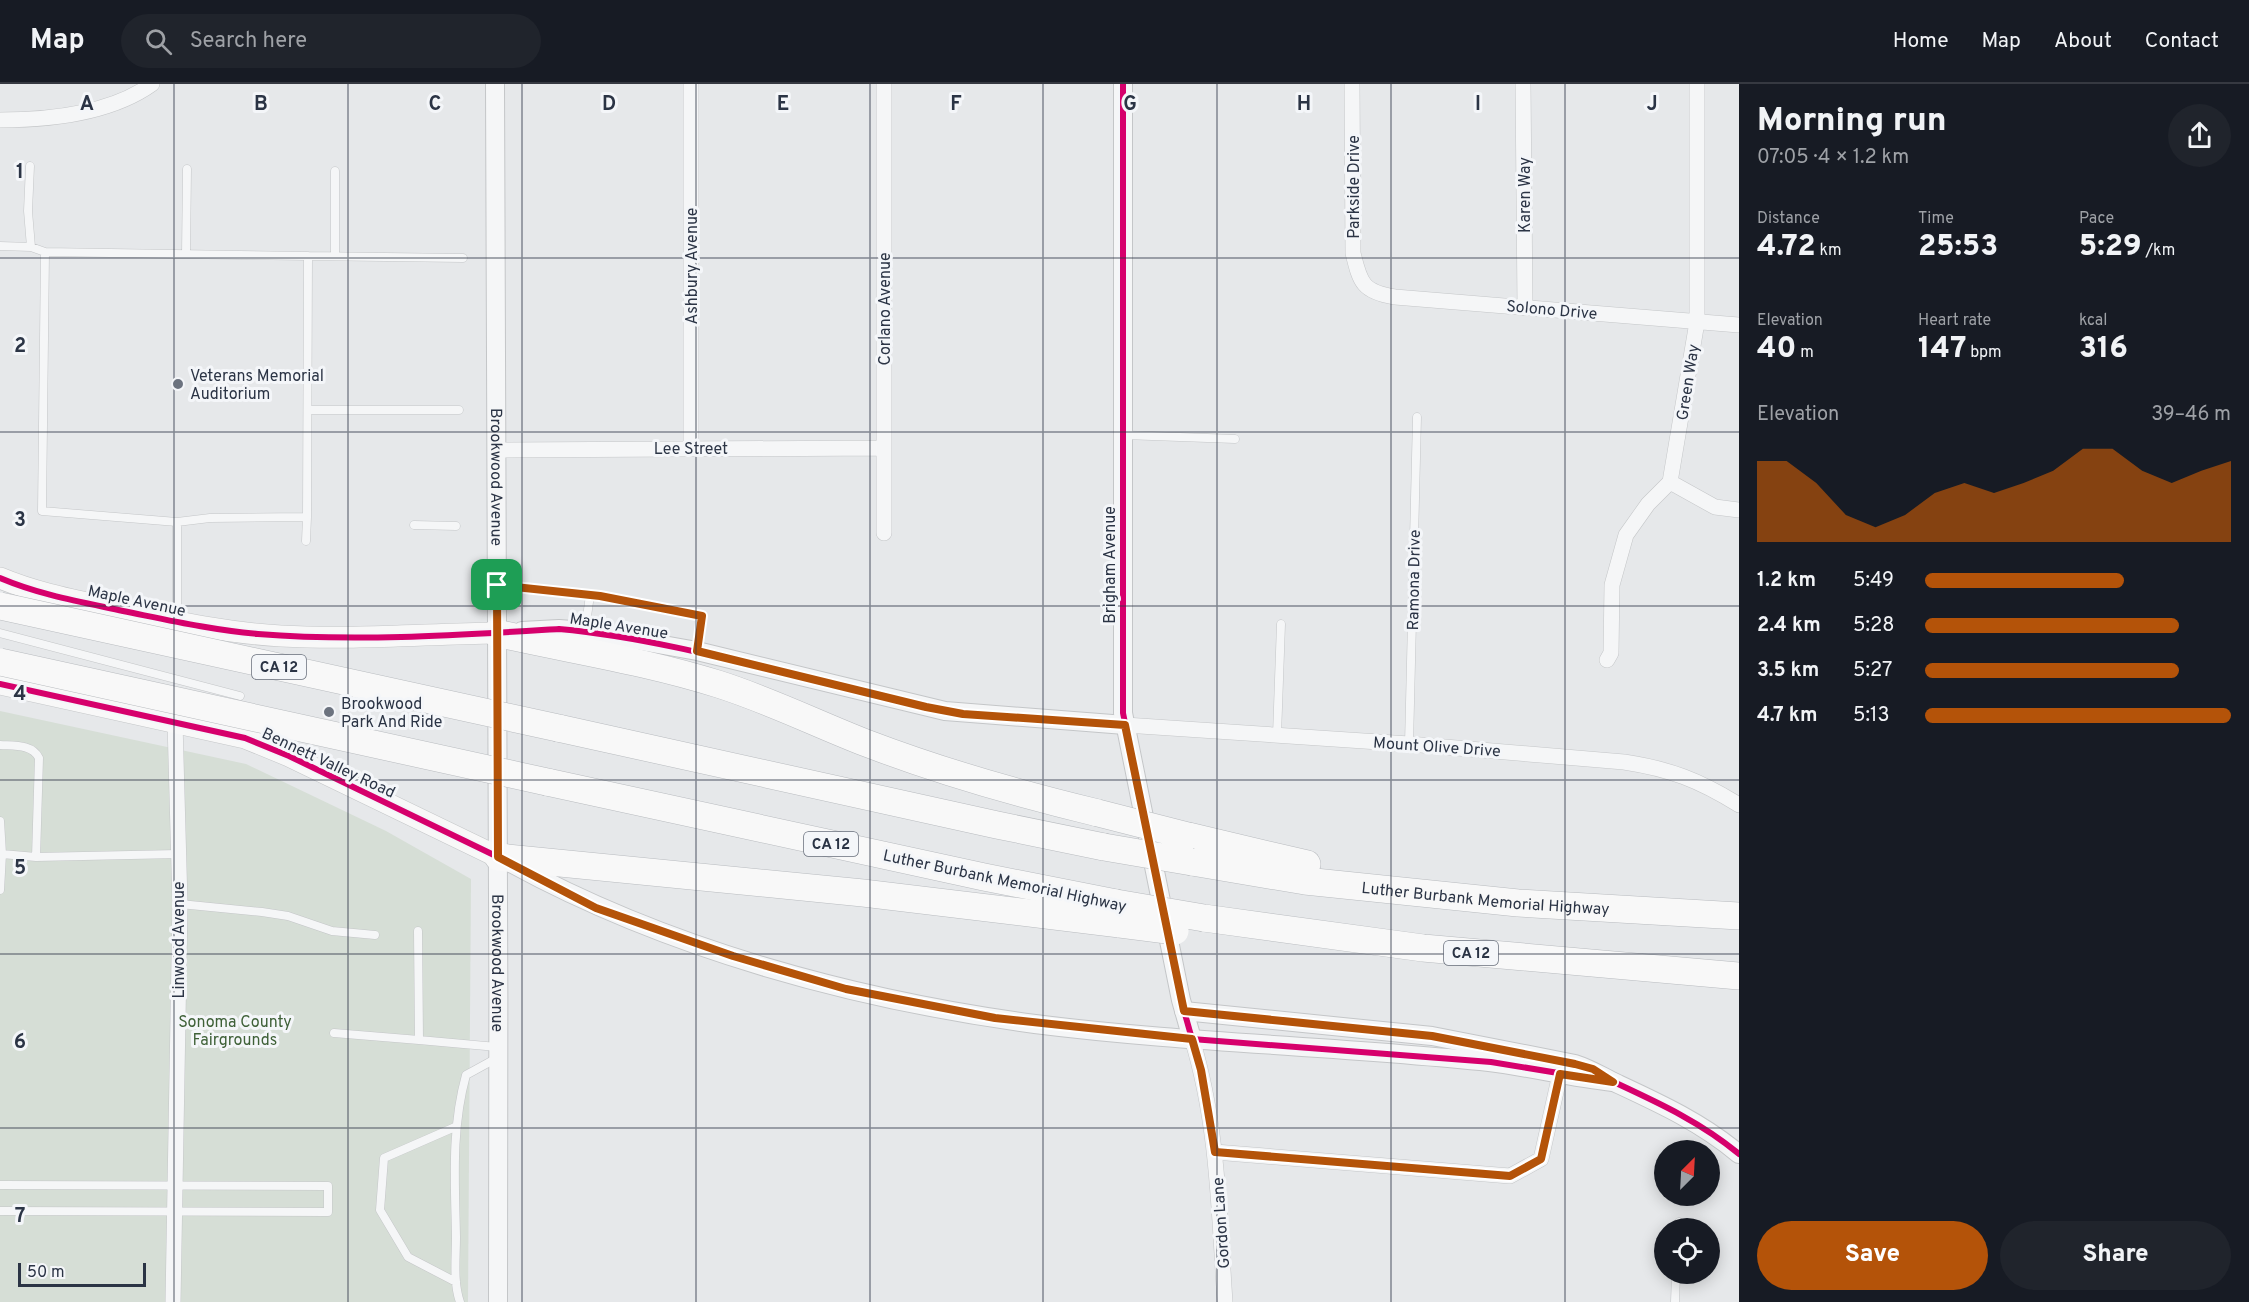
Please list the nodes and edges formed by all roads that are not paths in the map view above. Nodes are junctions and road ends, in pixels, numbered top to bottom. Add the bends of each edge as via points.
1 (152, 84) edge
2 (495, 84) edge
3 (691, 84) edge
4 (884, 84) edge
5 (1123, 84) edge
6 (1352, 84) edge
7 (1523, 84) edge
8 (1696, 84) edge
9 (0, 120) edge
10 (30, 166) dead end
11 (187, 169) dead end
12 (335, 171) dead end
13 (0, 246) edge
14 (31, 247) junction
15 (45, 252) junction
16 (186, 254) junction
17 (308, 256) junction
18 (335, 256) junction
19 (463, 258) dead end
20 (1366, 288) joint
21 (1525, 307) junction
22 (1696, 322) junction
23 (1739, 325) edge
24 (308, 410) junction
25 (459, 410) dead end
26 (1417, 417) dead end
27 (1123, 435) junction
28 (1234, 439) dead end
29 (691, 447) junction
30 (884, 448) junction
31 (498, 450) junction
32 (1670, 482) junction
33 (1739, 510) edge
34 (307, 517) junction
35 (177, 522) junction
36 (414, 525) dead end
37 (456, 526) dead end
38 (884, 533) dead end
39 (306, 541) dead end
40 (0, 578) edge
41 (497, 585) junction
42 (590, 595) junction
43 (0, 606) edge
44 (177, 622) junction
45 (1281, 624) dead end
46 (585, 631) junction
47 (0, 633) edge
48 (496, 633) junction
49 (697, 651) junction
50 (1607, 660) dead end
51 (0, 662) edge
52 (0, 684) edge
53 (240, 696) dead end
54 (175, 722) junction
55 (1125, 725) junction
56 (1277, 735) junction
57 (1409, 744) junction
58 (0, 745) edge
59 (1739, 804) edge
60 (0, 821) edge
61 (2, 854) junction
62 (177, 854) junction
63 (36, 857) junction
64 (498, 857) junction
65 (0, 890) edge
66 (180, 904) junction
67 (1674, 912) junction
68 (1118, 913) junction
69 (1739, 916) edge
70 (418, 931) dead end
71 (375, 935) dead end
72 (1739, 976) edge
73 (1184, 1011) junction
74 (334, 1033) dead end
75 (1192, 1039) junction
76 (419, 1040) junction
77 (498, 1052) junction
78 (1560, 1074) junction
79 (1613, 1082) junction
80 (455, 1127) junction
81 (1215, 1152) junction
82 (1739, 1154) edge
83 (0, 1185) edge
84 (173, 1187) junction
85 (0, 1211) edge
86 (174, 1213) junction
87 (456, 1282) junction
88 (1676, 1284) edge
89 (173, 1302) edge
90 (460, 1302) edge
91 (498, 1302) edge
92 (1225, 1302) edge
93 (1675, 1302) edge

1 - 9 street via 113,104 74,114
2 - 31 street, Brookwood Avenue
3 - 29 street, Ashbury Avenue
4 - 30 street, Corlano Avenue
5 - 27 street, Brigham Avenue
6 - 20 street, Parkside Drive via 1353,253
7 - 21 street, Karen Way
8 - 22 street, Green Way
10 - 14 lane
11 - 16 lane
12 - 18 lane
13 - 14 lane
14 - 15 lane
15 - 16 lane
15 - 35 lane via 42,512
16 - 17 lane
17 - 18 lane
17 - 24 lane
18 - 19 lane
20 - 21 street, Solono Drive via 1395,297
21 - 22 street, Solono Drive
22 - 23 street, Solono Drive
22 - 32 street, Green Way
24 - 25 lane
24 - 34 lane
26 - 57 lane, Ramona Drive
27 - 28 lane
27 - 55 street, Brigham Avenue
29 - 30 street, Lee Street
29 - 31 street, Lee Street
30 - 38 street, Corlano Avenue
31 - 41 street, Brookwood Avenue
32 - 33 street via 1715,507
32 - 50 street via 1626,535 1612,585 1611,653
34 - 35 lane
34 - 39 lane
35 - 44 lane
36 - 37 lane
40 - 44 main road, Maple Avenue via 48,595
41 - 42 lane
41 - 48 street, Brookwood Avenue
42 - 46 lane
42 - 49 lane via 702,616
43 - 67 highway, Luther Burbank Memorial Highway / CA 12, bridge via 1104,846 1305,881 1507,902
44 - 48 main road, Maple Avenue via 283,636
45 - 56 lane
46 - 48 street, Maple Avenue
46 - 49 street, Maple Avenue
47 - 53 lane
48 - 64 street, Brookwood Avenue
48 - 67 highway, bridge via 632,660 702,679 927,765 1018,793 1188,836 1315,865 1518,888
49 - 55 street, Maple Avenue via 945,711
51 - 68 highway, Luther Burbank Memorial Highway / CA 12, bridge via 974,875
52 - 54 main road, Bennett Valley Road
54 - 62 street, Linwood Avenue
54 - 64 main road, Bennett Valley Road via 267,746
55 - 56 street, Mount Olive Drive
55 - 73 street, Brigham Avenue
56 - 57 street, Mount Olive Drive
57 - 59 street, Mount Olive Drive via 1658,767 1705,784
58 - 63 lane via 26,747 39,758
60 - 61 lane
61 - 63 lane
61 - 65 lane
62 - 63 lane
62 - 66 street, Linwood Avenue
64 - 68 highway
64 - 75 street, Bennett Valley Road via 596,908 733,956 846,989 995,1018
64 - 77 street, Brookwood Avenue
66 - 71 lane via 280,915 332,931
66 - 84 street, Linwood Avenue
67 - 69 highway, Luther Burbank Memorial Highway / CA 12
68 - 72 highway, Luther Burbank Memorial Highway / CA 12, bridge via 1496,956
70 - 76 lane
73 - 75 street, Brigham Avenue
73 - 79 street, Bennett Valley Road via 1460,1041 1575,1064 1593,1069
74 - 76 lane
75 - 78 street, Bennett Valley Road via 1491,1062
75 - 81 street, Gordon Lane
76 - 77 lane
77 - 80 lane via 466,1075
77 - 91 street, Brookwood Avenue
78 - 79 street, Bennett Valley Road
78 - 81 street via 1541,1159 1510,1176
79 - 82 street, Bennett Valley Road via 1692,1120
80 - 87 lane
80 - 87 lane via 384,1158 380,1210 408,1257
81 - 92 street, Gordon Lane
83 - 84 lane
84 - 86 street, Linwood Avenue
84 - 86 lane via 327,1186 328,1212
85 - 86 lane
86 - 89 street, Linwood Avenue
87 - 90 lane
88 - 93 lane

